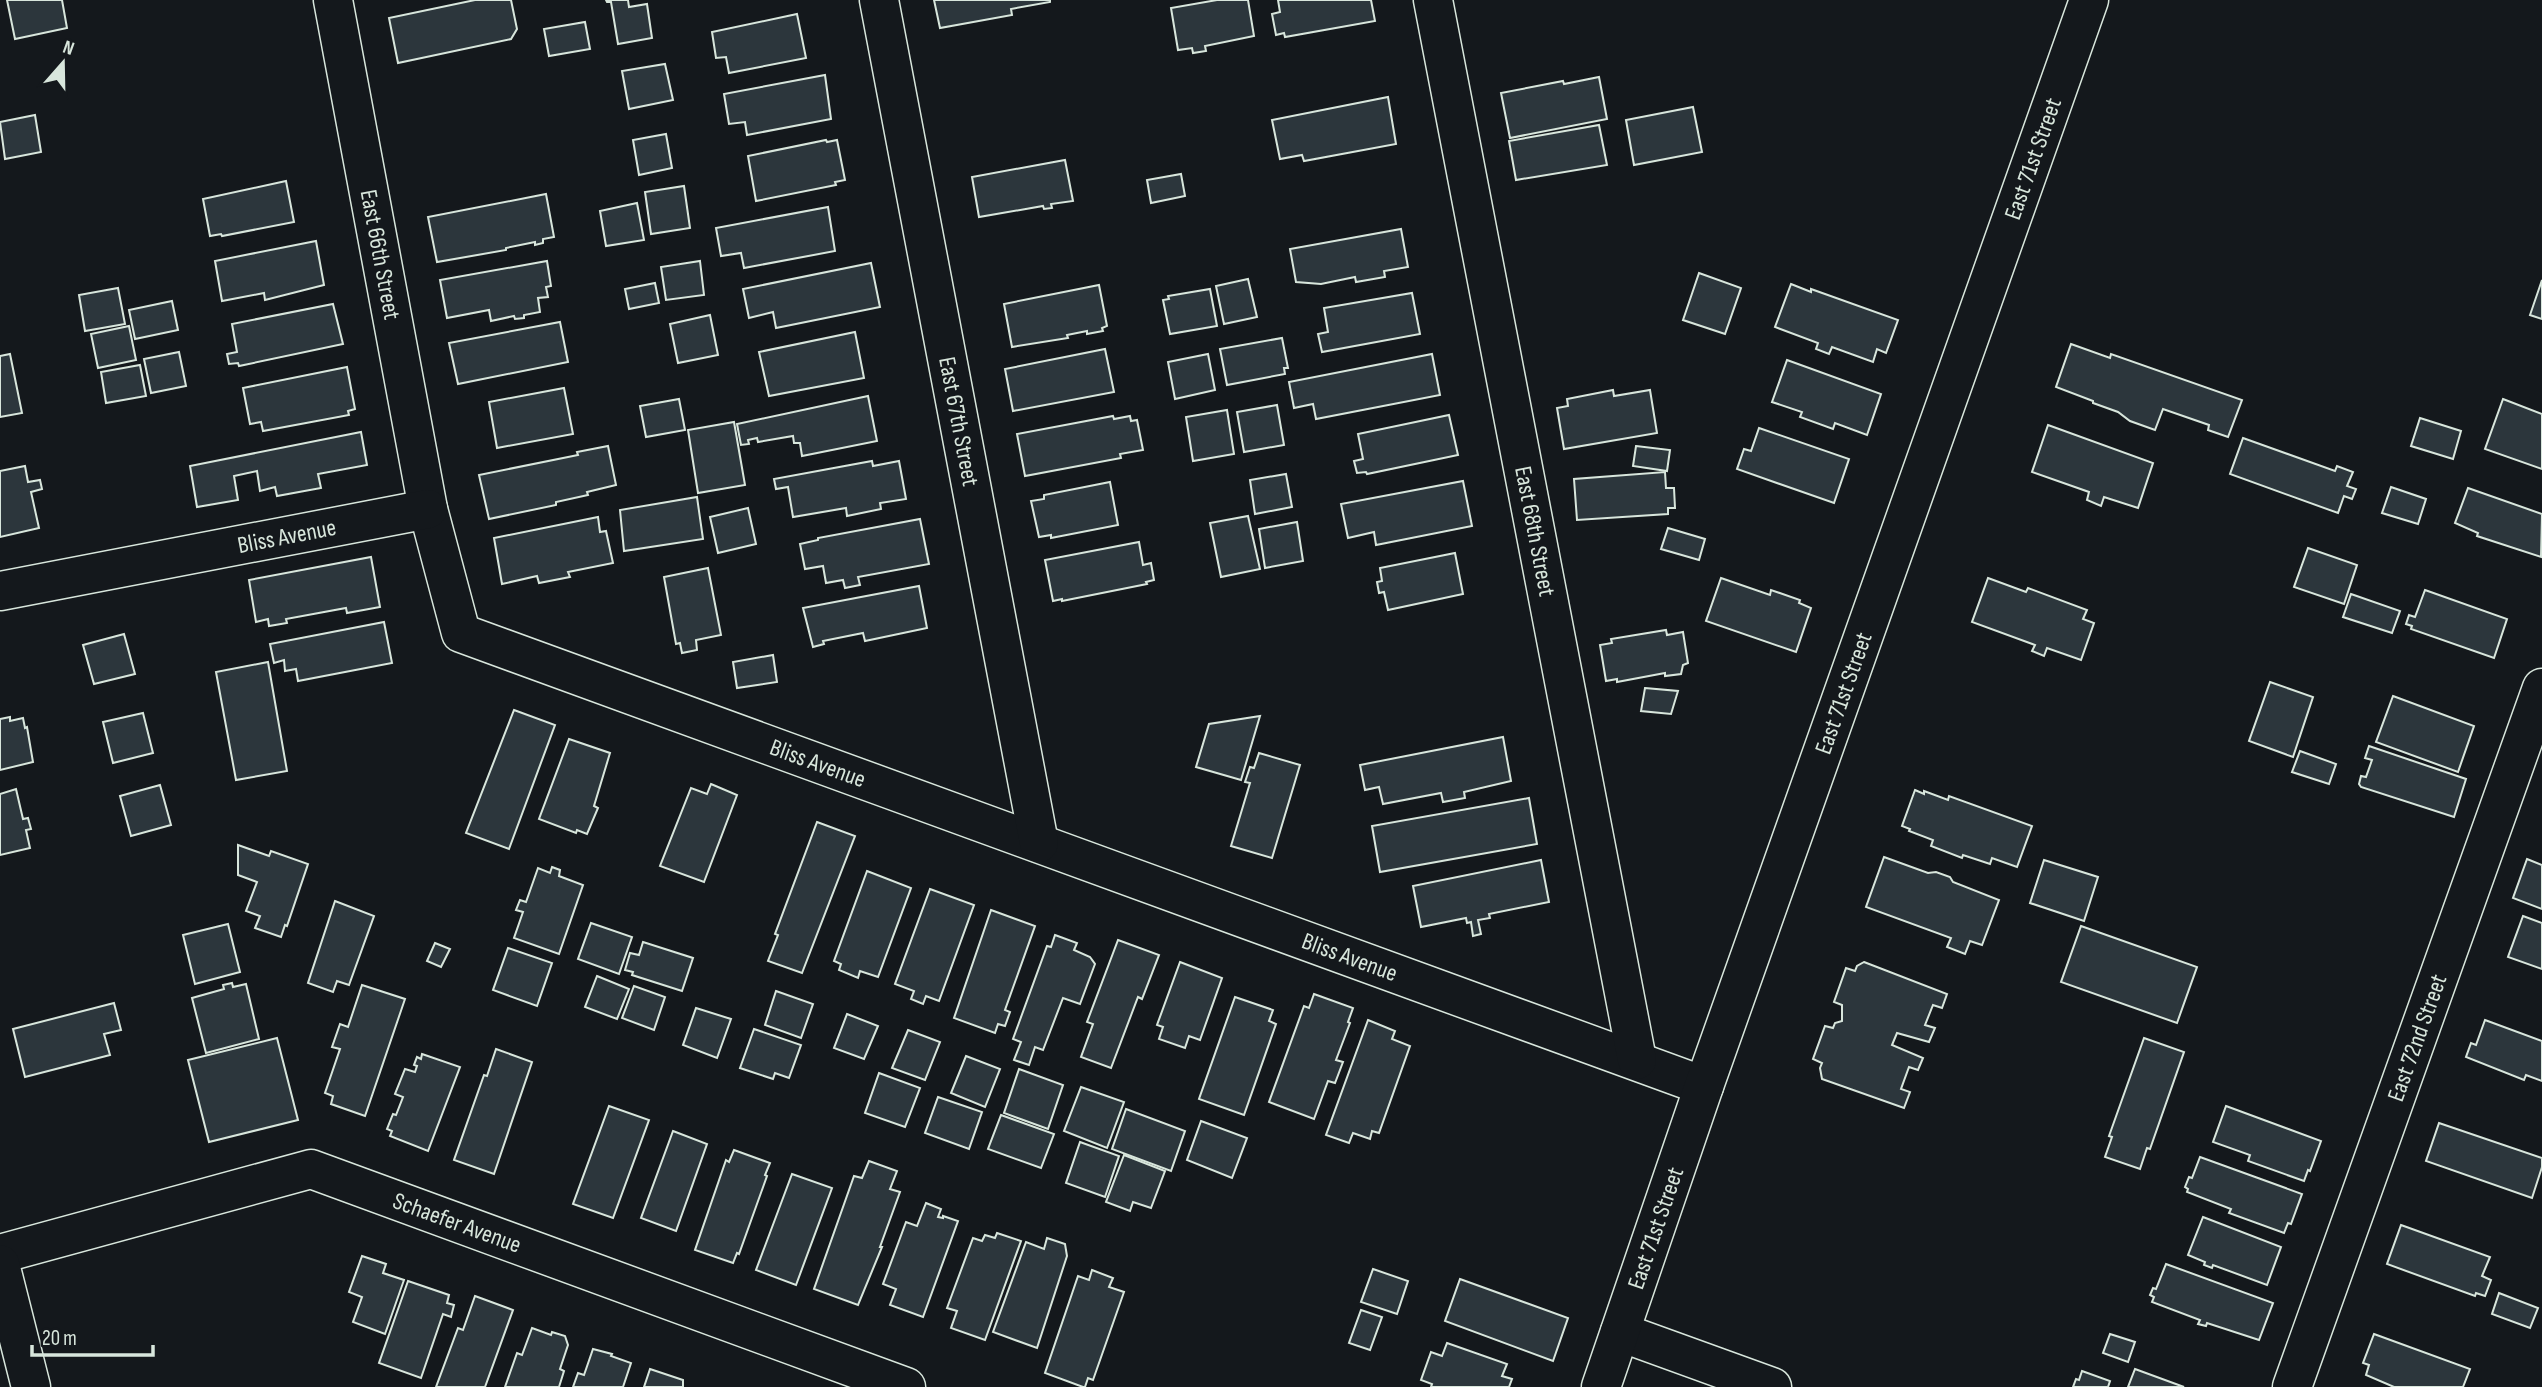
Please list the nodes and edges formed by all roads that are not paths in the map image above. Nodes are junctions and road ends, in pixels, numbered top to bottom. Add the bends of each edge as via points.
1 (332, 0) edge
2 (879, 0) edge
3 (1433, 0) edge
4 (2089, 0) edge
5 (428, 509) junction
6 (0, 591) edge
7 (2542, 688) edge
8 (1039, 843) junction
9 (1637, 1060) junction
10 (1704, 1086) junction
11 (0, 1254) edge
12 (0, 1264) edge
13 (1620, 1332) junction
14 (31, 1387) edge
15 (906, 1387) edge
16 (1601, 1387) edge
17 (1772, 1387) edge
18 (2292, 1387) edge

1 - 5 street, East 66th Street
2 - 8 street, East 67th Street
3 - 9 street, East 68th Street
4 - 10 street, East 71st Street
5 - 6 street, Bliss Avenue
5 - 8 street, Bliss Avenue via 461,633
7 - 18 street, East 72nd Street
8 - 9 street, Bliss Avenue
9 - 10 street, Bliss Avenue
10 - 13 street, East 71st Street
11 - 15 street, Schaefer Avenue via 311,1169
12 - 14 street
13 - 16 street, East 71st Street
13 - 17 street

